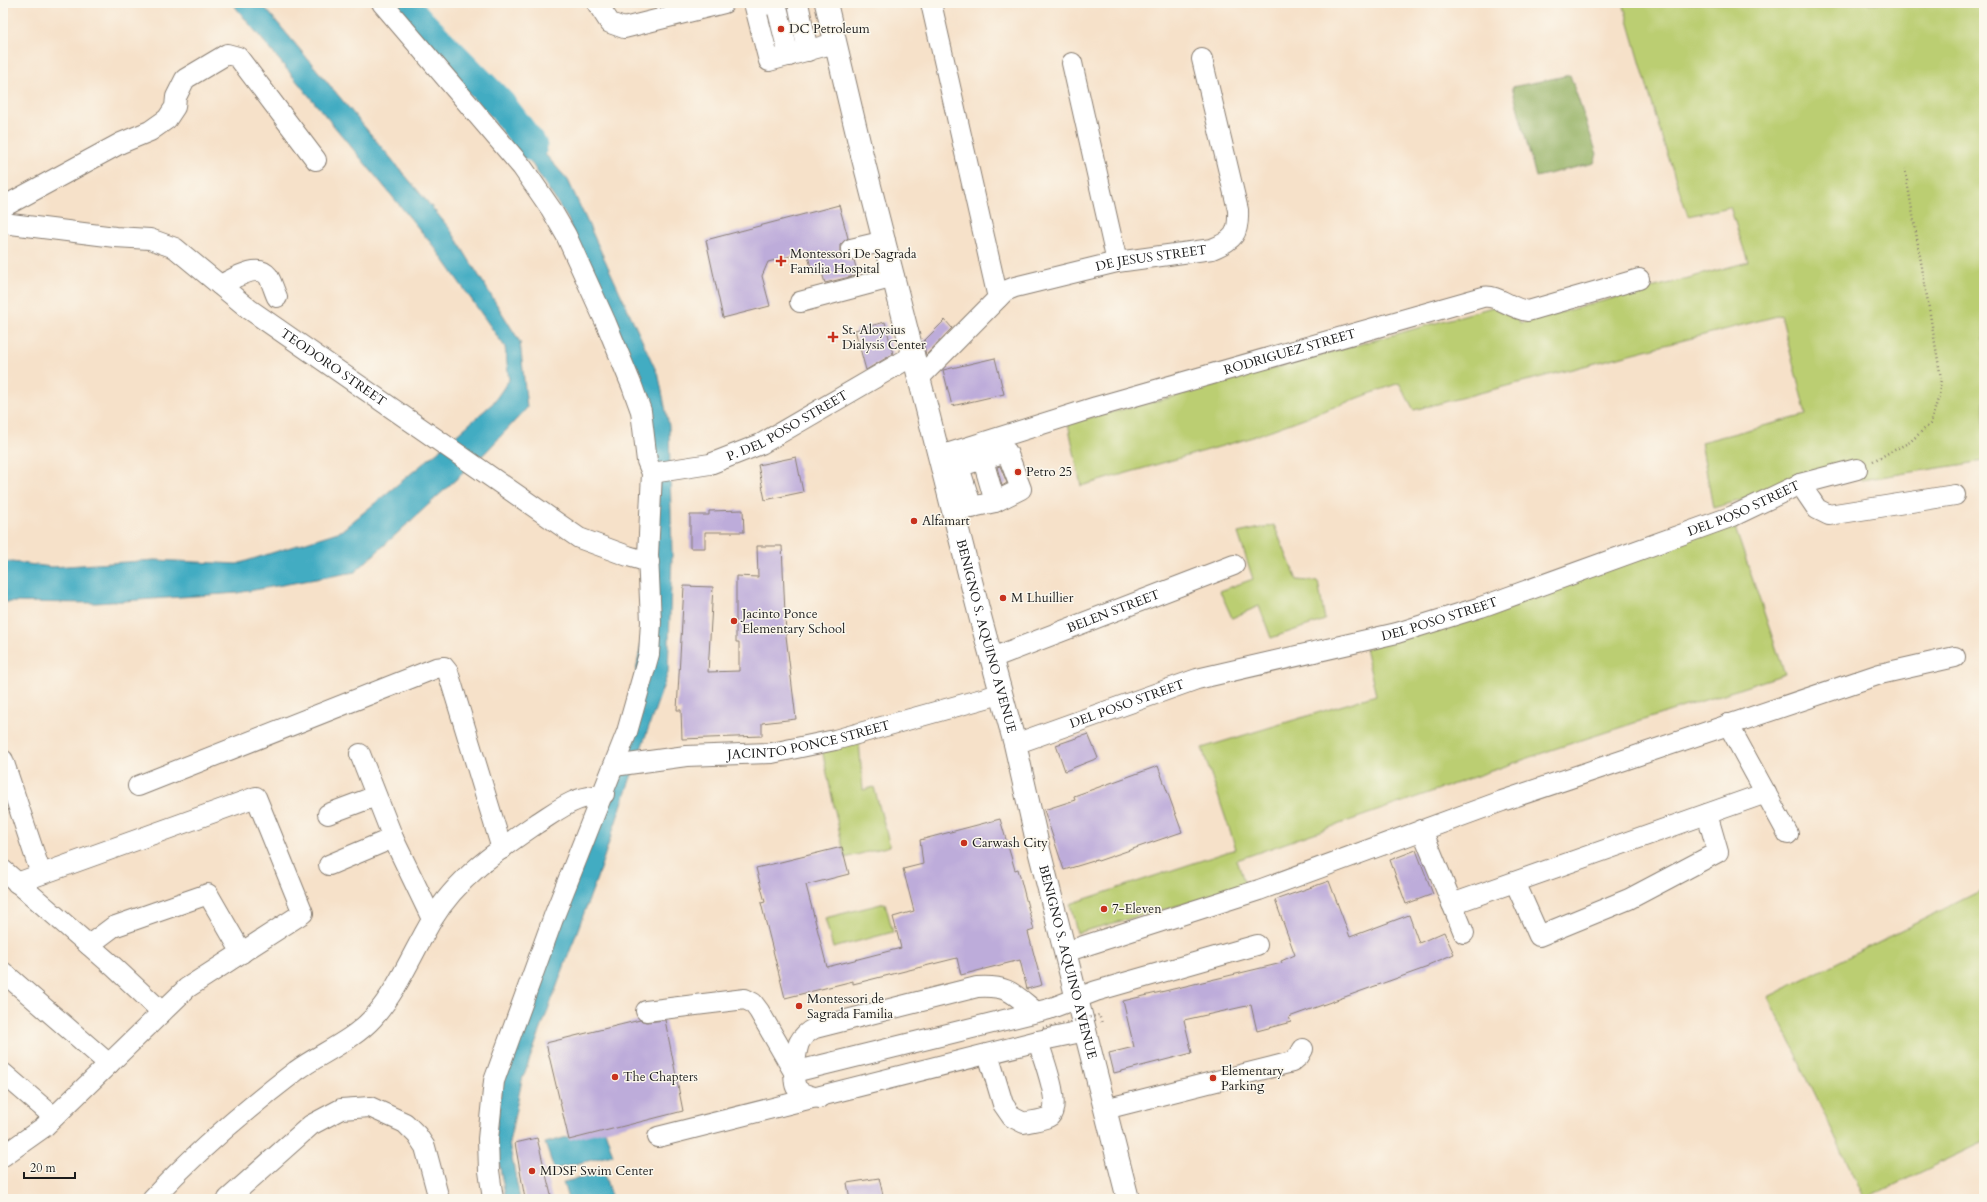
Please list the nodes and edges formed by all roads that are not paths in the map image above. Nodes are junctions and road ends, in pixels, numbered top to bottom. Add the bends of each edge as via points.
1 (382, 3) edge
2 (597, 3) edge
3 (724, 3) edge
4 (775, 3) edge
5 (798, 3) edge
6 (826, 3) edge
7 (931, 3) edge
8 (835, 44) junction
9 (808, 51) junction
10 (1202, 59) dead end
11 (1072, 63) dead end
12 (316, 160) dead end
13 (3, 207) edge
14 (3, 224) edge
15 (884, 241) junction
16 (851, 249) dead end
17 (1117, 262) junction
18 (894, 277) junction
19 (1639, 279) dead end
20 (220, 285) junction
21 (277, 297) dead end
22 (998, 298) junction
23 (800, 302) dead end
24 (914, 355) junction
25 (920, 377) junction
26 (983, 460) junction
27 (948, 465) junction
28 (1857, 470) road end
29 (652, 473) junction
30 (1800, 484) junction
31 (1955, 495) dead end
32 (995, 502) junction
33 (963, 510) junction
34 (649, 562) junction
35 (1234, 565) dead end
36 (1955, 657) dead end
37 (992, 658) junction
38 (1000, 694) junction
39 (1728, 724) junction
40 (1015, 744) junction
41 (360, 754) dead end
42 (3, 760) edge
43 (614, 766) junction
44 (138, 786) dead end
45 (1766, 793) junction
46 (604, 794) junction
47 (376, 796) junction
48 (328, 814) dead end
49 (1707, 814) junction
50 (1422, 830) junction
51 (1788, 834) dead end
52 (393, 838) junction
53 (502, 849) junction
54 (329, 865) dead end
55 (41, 874) junction
56 (10, 876) edge
57 (1515, 882) junction
58 (1452, 904) junction
59 (432, 919) junction
60 (1464, 933) dead end
61 (89, 945) junction
62 (1257, 945) dead end
63 (1066, 952) junction
64 (242, 953) junction
65 (3, 972) edge
66 (1078, 998) junction
67 (646, 1011) dead end
68 (162, 1012) junction
69 (1039, 1027) junction
70 (1094, 1027) junction
71 (1303, 1049) dead end
72 (988, 1054) junction
73 (109, 1064) junction
74 (794, 1072) junction
75 (3, 1073) edge
76 (819, 1098) junction
77 (1105, 1109) junction
78 (54, 1117) junction
79 (658, 1137) dead end
80 (3, 1156) edge
81 (152, 1199) edge
82 (228, 1199) edge
83 (439, 1199) edge
84 (493, 1199) edge
85 (1128, 1199) edge

1 - 29 street via 522,167 566,235 632,386 641,412 647,461
2 - 3 street via 610,23 624,28
4 - 9 street via 754,7 769,61
5 - 9 street
6 - 8 main road, BENIGNO S. AQUINO AVENUE
7 - 22 street
8 - 9 street
8 - 15 main road, BENIGNO S. AQUINO AVENUE
10 - 17 street, DE JESUS STREET via 1238,210 1238,225 1233,238 1212,249
11 - 17 street
12 - 13 street via 238,57 227,54 185,79 176,97 175,107 167,119 150,131 121,143
14 - 20 street, TEODORO STREET via 150,239 175,248
15 - 16 street
15 - 18 main road, BENIGNO S. AQUINO AVENUE
17 - 22 street, DE JESUS STREET via 1015,287 1005,291
18 - 23 street
18 - 24 main road, BENIGNO S. AQUINO AVENUE
19 - 27 street, RODRIGUEZ STREET via 1528,311 1517,310 1490,296 1483,297 1096,407
20 - 21 street via 246,273 259,271 268,276
20 - 34 street, TEODORO STREET via 249,309 579,538
22 - 25 street, DE JESUS STREET
24 - 25 main road, BENIGNO S. AQUINO AVENUE
24 - 29 street, P. DEL POSO STREET via 761,444 710,464
25 - 27 main road, BENIGNO S. AQUINO AVENUE
26 - 27 street
26 - 32 street
26 - 32 street via 1008,452 1021,489
27 - 33 main road, BENIGNO S. AQUINO AVENUE
28 - 30 street, DEL POSO STREET
29 - 34 street
30 - 31 street via 1817,510 1829,514
30 - 40 street, DEL POSO STREET via 1733,516 1481,607 1397,633 1197,679
32 - 33 street
33 - 37 main road, BENIGNO S. AQUINO AVENUE via 981,620
34 - 43 street via 649,654 627,732
35 - 37 street, BELEN STREET
36 - 39 street via 1880,674
37 - 38 main road, BENIGNO S. AQUINO AVENUE
38 - 40 main road, BENIGNO S. AQUINO AVENUE
38 - 43 street, JACINTO PONCE STREET via 835,740 772,753 686,756
39 - 45 street
39 - 50 street
40 - 63 main road, BENIGNO S. AQUINO AVENUE
41 - 47 street
42 - 55 street
43 - 46 street
44 - 53 street via 444,667 448,672
45 - 49 street
45 - 51 street
46 - 53 street via 576,800
46 - 84 street via 554,916 494,1081 488,1139
47 - 48 street
47 - 52 street
49 - 57 street
49 - 57 street via 1718,852 1629,899 1539,936
50 - 58 street
50 - 63 street via 1259,890
52 - 54 street
52 - 59 street
53 - 59 street via 470,874
55 - 56 street
55 - 64 street via 256,797 303,913
56 - 61 street
57 - 58 street
58 - 60 street
59 - 81 street via 392,991 372,1018 353,1034 297,1071 245,1113 186,1163
61 - 64 street via 113,927 208,894
61 - 68 street
62 - 66 street
63 - 66 main road, BENIGNO S. AQUINO AVENUE
64 - 68 street via 187,988
65 - 73 street
66 - 69 street
66 - 70 main road, BENIGNO S. AQUINO AVENUE
67 - 74 street via 745,999 753,1003 759,1011
68 - 73 street
69 - 70 street
69 - 72 street
69 - 72 street via 1055,1099 1050,1117 1024,1123 1012,1117 1003,1104
69 - 74 street
69 - 74 street via 1010,991 995,986 977,987 815,1028 799,1043
70 - 77 main road, BENIGNO S. AQUINO AVENUE
71 - 77 street via 1292,1062
72 - 76 street
73 - 78 street
74 - 76 street via 796,1087 801,1093
75 - 78 street
76 - 79 street
77 - 85 main road, BENIGNO S. AQUINO AVENUE
78 - 80 street
82 - 83 street via 311,1125 341,1109 370,1107 405,1123 417,1135 425,1147

